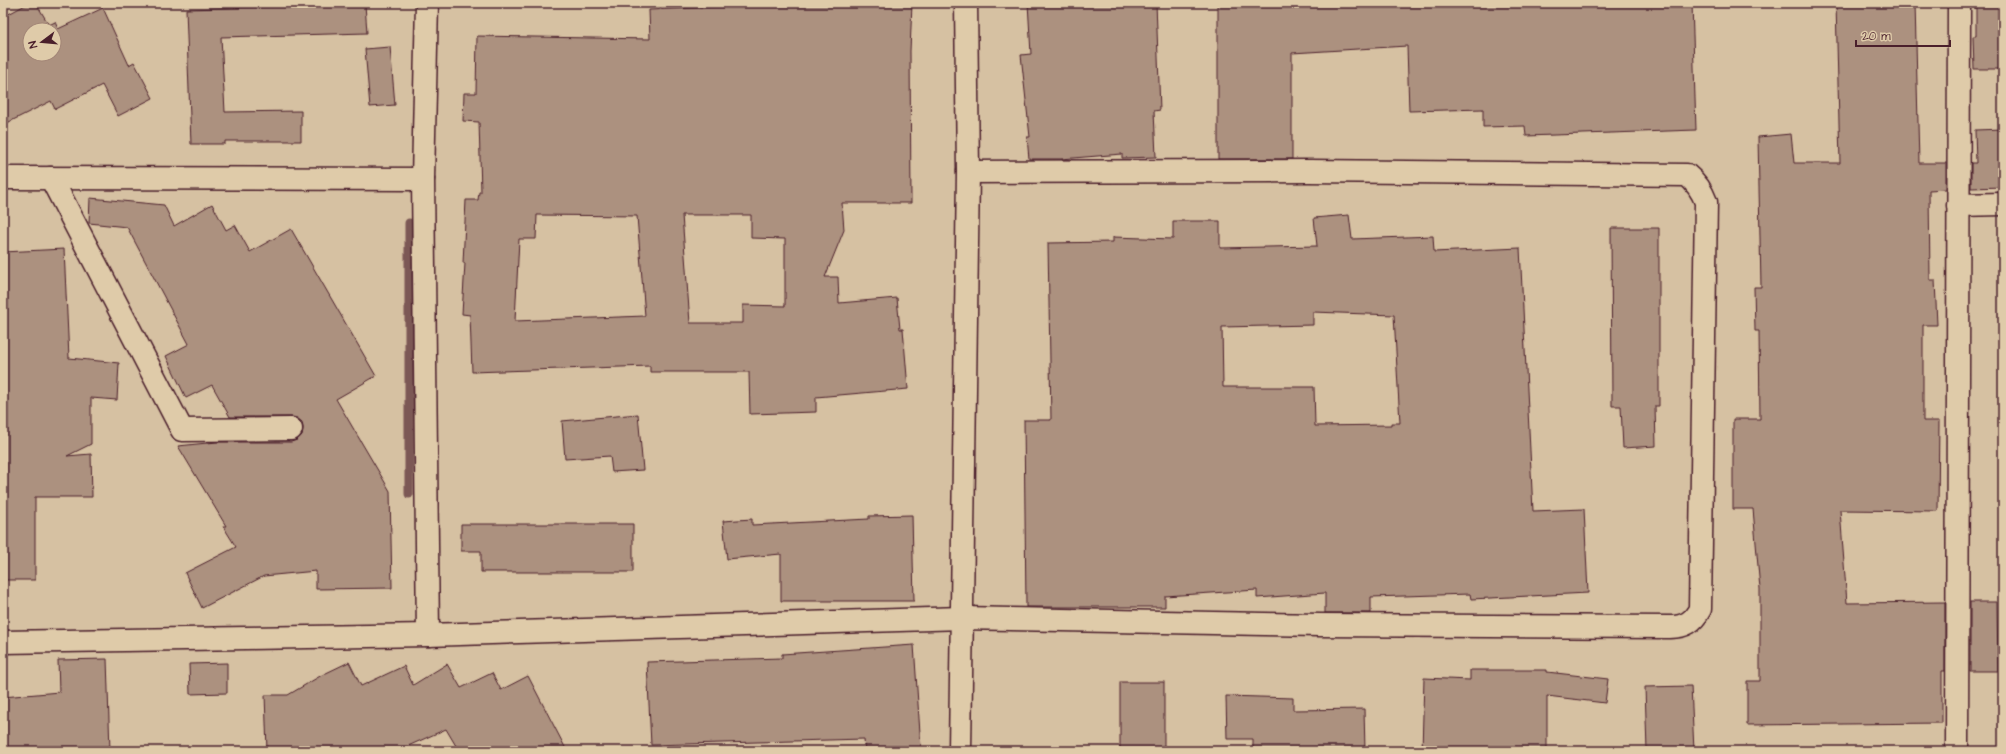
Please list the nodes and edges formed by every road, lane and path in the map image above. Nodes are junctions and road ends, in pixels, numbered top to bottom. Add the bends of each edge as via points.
1 (427, 3) edge
2 (966, 3) edge
3 (1959, 3) edge
4 (968, 172) junction
5 (3, 178) edge
6 (51, 178) junction
7 (423, 179) junction
8 (2003, 204) edge
9 (1958, 205) junction
10 (290, 429) dead end
11 (962, 618) junction
12 (428, 635) junction
13 (3, 642) edge
14 (960, 751) edge
15 (1958, 751) edge

1 - 7 street
2 - 4 street
3 - 9 street
4 - 11 street
4 - 11 street via 1309,171 1687,175 1703,192 1706,218 1700,609 1695,619 1687,625 1328,625
5 - 6 street
6 - 7 street
6 - 10 street via 182,430
7 - 12 street
8 - 9 street
9 - 15 street
11 - 12 street
11 - 14 street
12 - 13 street

